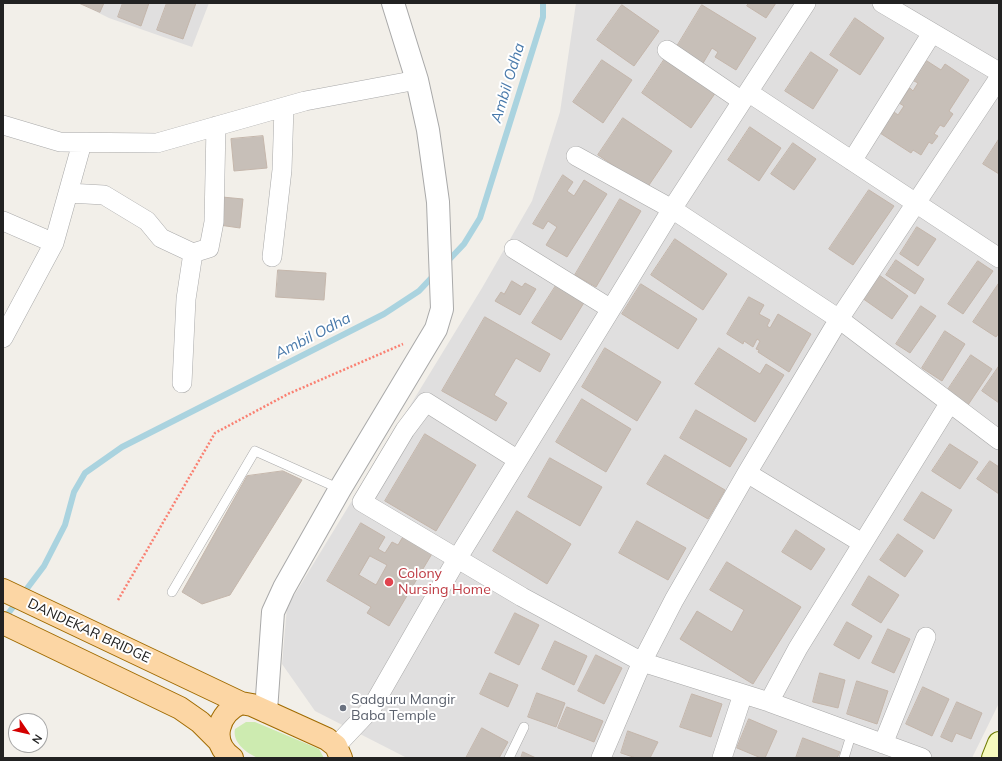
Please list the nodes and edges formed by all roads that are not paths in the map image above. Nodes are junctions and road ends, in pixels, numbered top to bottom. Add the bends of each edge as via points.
1 (393, 3) edge
2 (806, 3) edge
3 (882, 3) edge
4 (932, 33) junction
5 (667, 50) dead end
6 (999, 72) edge
7 (999, 78) edge
8 (417, 80) junction
9 (745, 96) junction
10 (284, 107) junction
11 (3, 125) edge
12 (216, 126) junction
13 (82, 143) junction
14 (576, 156) dead end
15 (852, 161) junction
16 (68, 193) junction
17 (916, 203) junction
18 (672, 209) junction
19 (3, 220) edge
20 (54, 243) junction
21 (514, 249) dead end
22 (194, 252) junction
23 (272, 257) dead end
24 (999, 258) edge
25 (611, 309) junction
26 (839, 319) junction
27 (3, 338) edge
28 (182, 383) dead end
29 (949, 404) junction
30 (999, 440) edge
31 (518, 460) junction
32 (747, 473) junction
33 (340, 489) junction
34 (862, 543) junction
35 (457, 559) junction
36 (3, 590) edge
37 (172, 592) dead end
38 (3, 622) edge
39 (926, 637) dead end
40 (642, 662) junction
41 (743, 694) junction
42 (769, 702) junction
43 (241, 703) junction
44 (266, 711) junction
45 (524, 727) dead end
46 (852, 732) junction
47 (999, 743) edge
48 (883, 744) junction
49 (226, 753) edge
50 (341, 755) edge
51 (913, 756) edge
52 (509, 758) edge
53 (601, 758) edge
54 (722, 758) edge
55 (844, 758) edge
56 (993, 758) edge

1 - 8 street
2 - 9 street
3 - 4 street
4 - 6 street
4 - 15 street
5 - 9 street
7 - 17 street
8 - 10 street
8 - 33 street via 428,130 438,202 442,309 436,330
9 - 15 street
9 - 18 street
10 - 12 street
10 - 23 street via 282,170
11 - 13 street via 60,142
12 - 13 street via 157,143
12 - 22 street via 214,222 209,248
13 - 16 street
14 - 18 street
15 - 17 street
16 - 20 street
16 - 22 street via 104,195 147,221 161,238
17 - 24 street
17 - 26 street
18 - 25 street
18 - 26 street
19 - 20 street
20 - 27 street
21 - 25 street
22 - 28 street via 186,299
25 - 31 street
26 - 29 street
26 - 32 street
29 - 30 street
29 - 34 street
31 - 35 street
31 - 35 street via 426,402 404,430 362,502
32 - 34 street
32 - 40 street via 674,600
33 - 37 lane via 254,451
33 - 44 street via 273,612
34 - 42 street via 798,648
35 - 40 street
35 - 50 street via 371,709
36 - 43 main road, DANDEKAR BRIDGE
38 - 49 main road, DANDEKAR BRIDGE via 191,715
39 - 48 street
40 - 41 street
40 - 53 street
41 - 42 street
41 - 54 street
42 - 46 street
43 - 44 main road, DANDEKAR BRIDGE
43 - 49 main road via 221,720 218,727
44 - 50 main road, DANDEKAR BRIDGE via 327,739
45 - 52 lane
46 - 48 street
46 - 55 lane
47 - 56 main road
48 - 51 street

